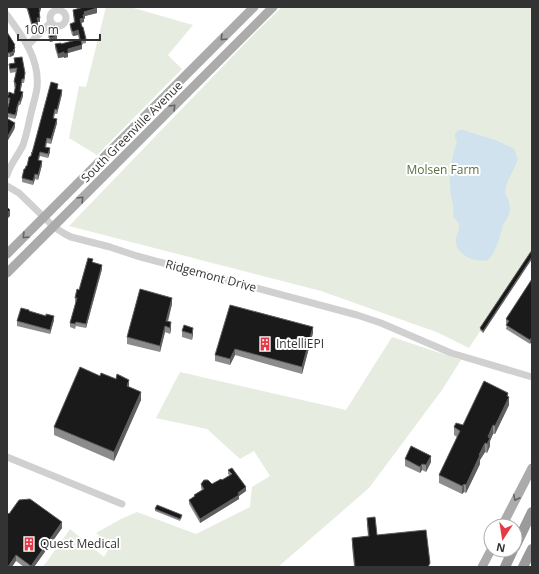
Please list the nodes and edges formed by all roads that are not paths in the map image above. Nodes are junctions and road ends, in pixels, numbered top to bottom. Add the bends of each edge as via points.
1 (273, 7) edge
2 (252, 9) edge
3 (7, 15) edge
4 (260, 20) junction
5 (51, 22) dead end
6 (28, 45) junction
7 (7, 175) edge
8 (7, 186) edge
9 (43, 218) junction
10 (54, 227) junction
11 (7, 254) edge
12 (7, 273) edge
13 (532, 377) edge
14 (7, 457) edge
15 (532, 468) edge
16 (122, 504) dead end
17 (532, 512) edge
18 (506, 518) edge
19 (523, 531) edge
20 (532, 549) edge
21 (487, 558) edge
22 (482, 567) edge
23 (523, 567) edge

1 - 4 main road, South Greenville Avenue
2 - 4 main road
2 -> 9 main road, South Greenville Avenue
3 - 6 street
10 -> 4 main road, South Greenville Avenue
5 - 6 street
6 - 7 street via 35,64 37,88 24,143
8 - 9 street, Ridgemont Drive via 19,193
9 - 10 street, Ridgemont Drive
9 -> 11 main road, South Greenville Avenue
10 - 12 main road, South Greenville Avenue
10 - 13 street, Ridgemont Drive via 71,237 357,315 451,353
14 - 16 street
15 -> 18 main road
17 - 19 highway
20 - 23 highway
21 - 22 main road

